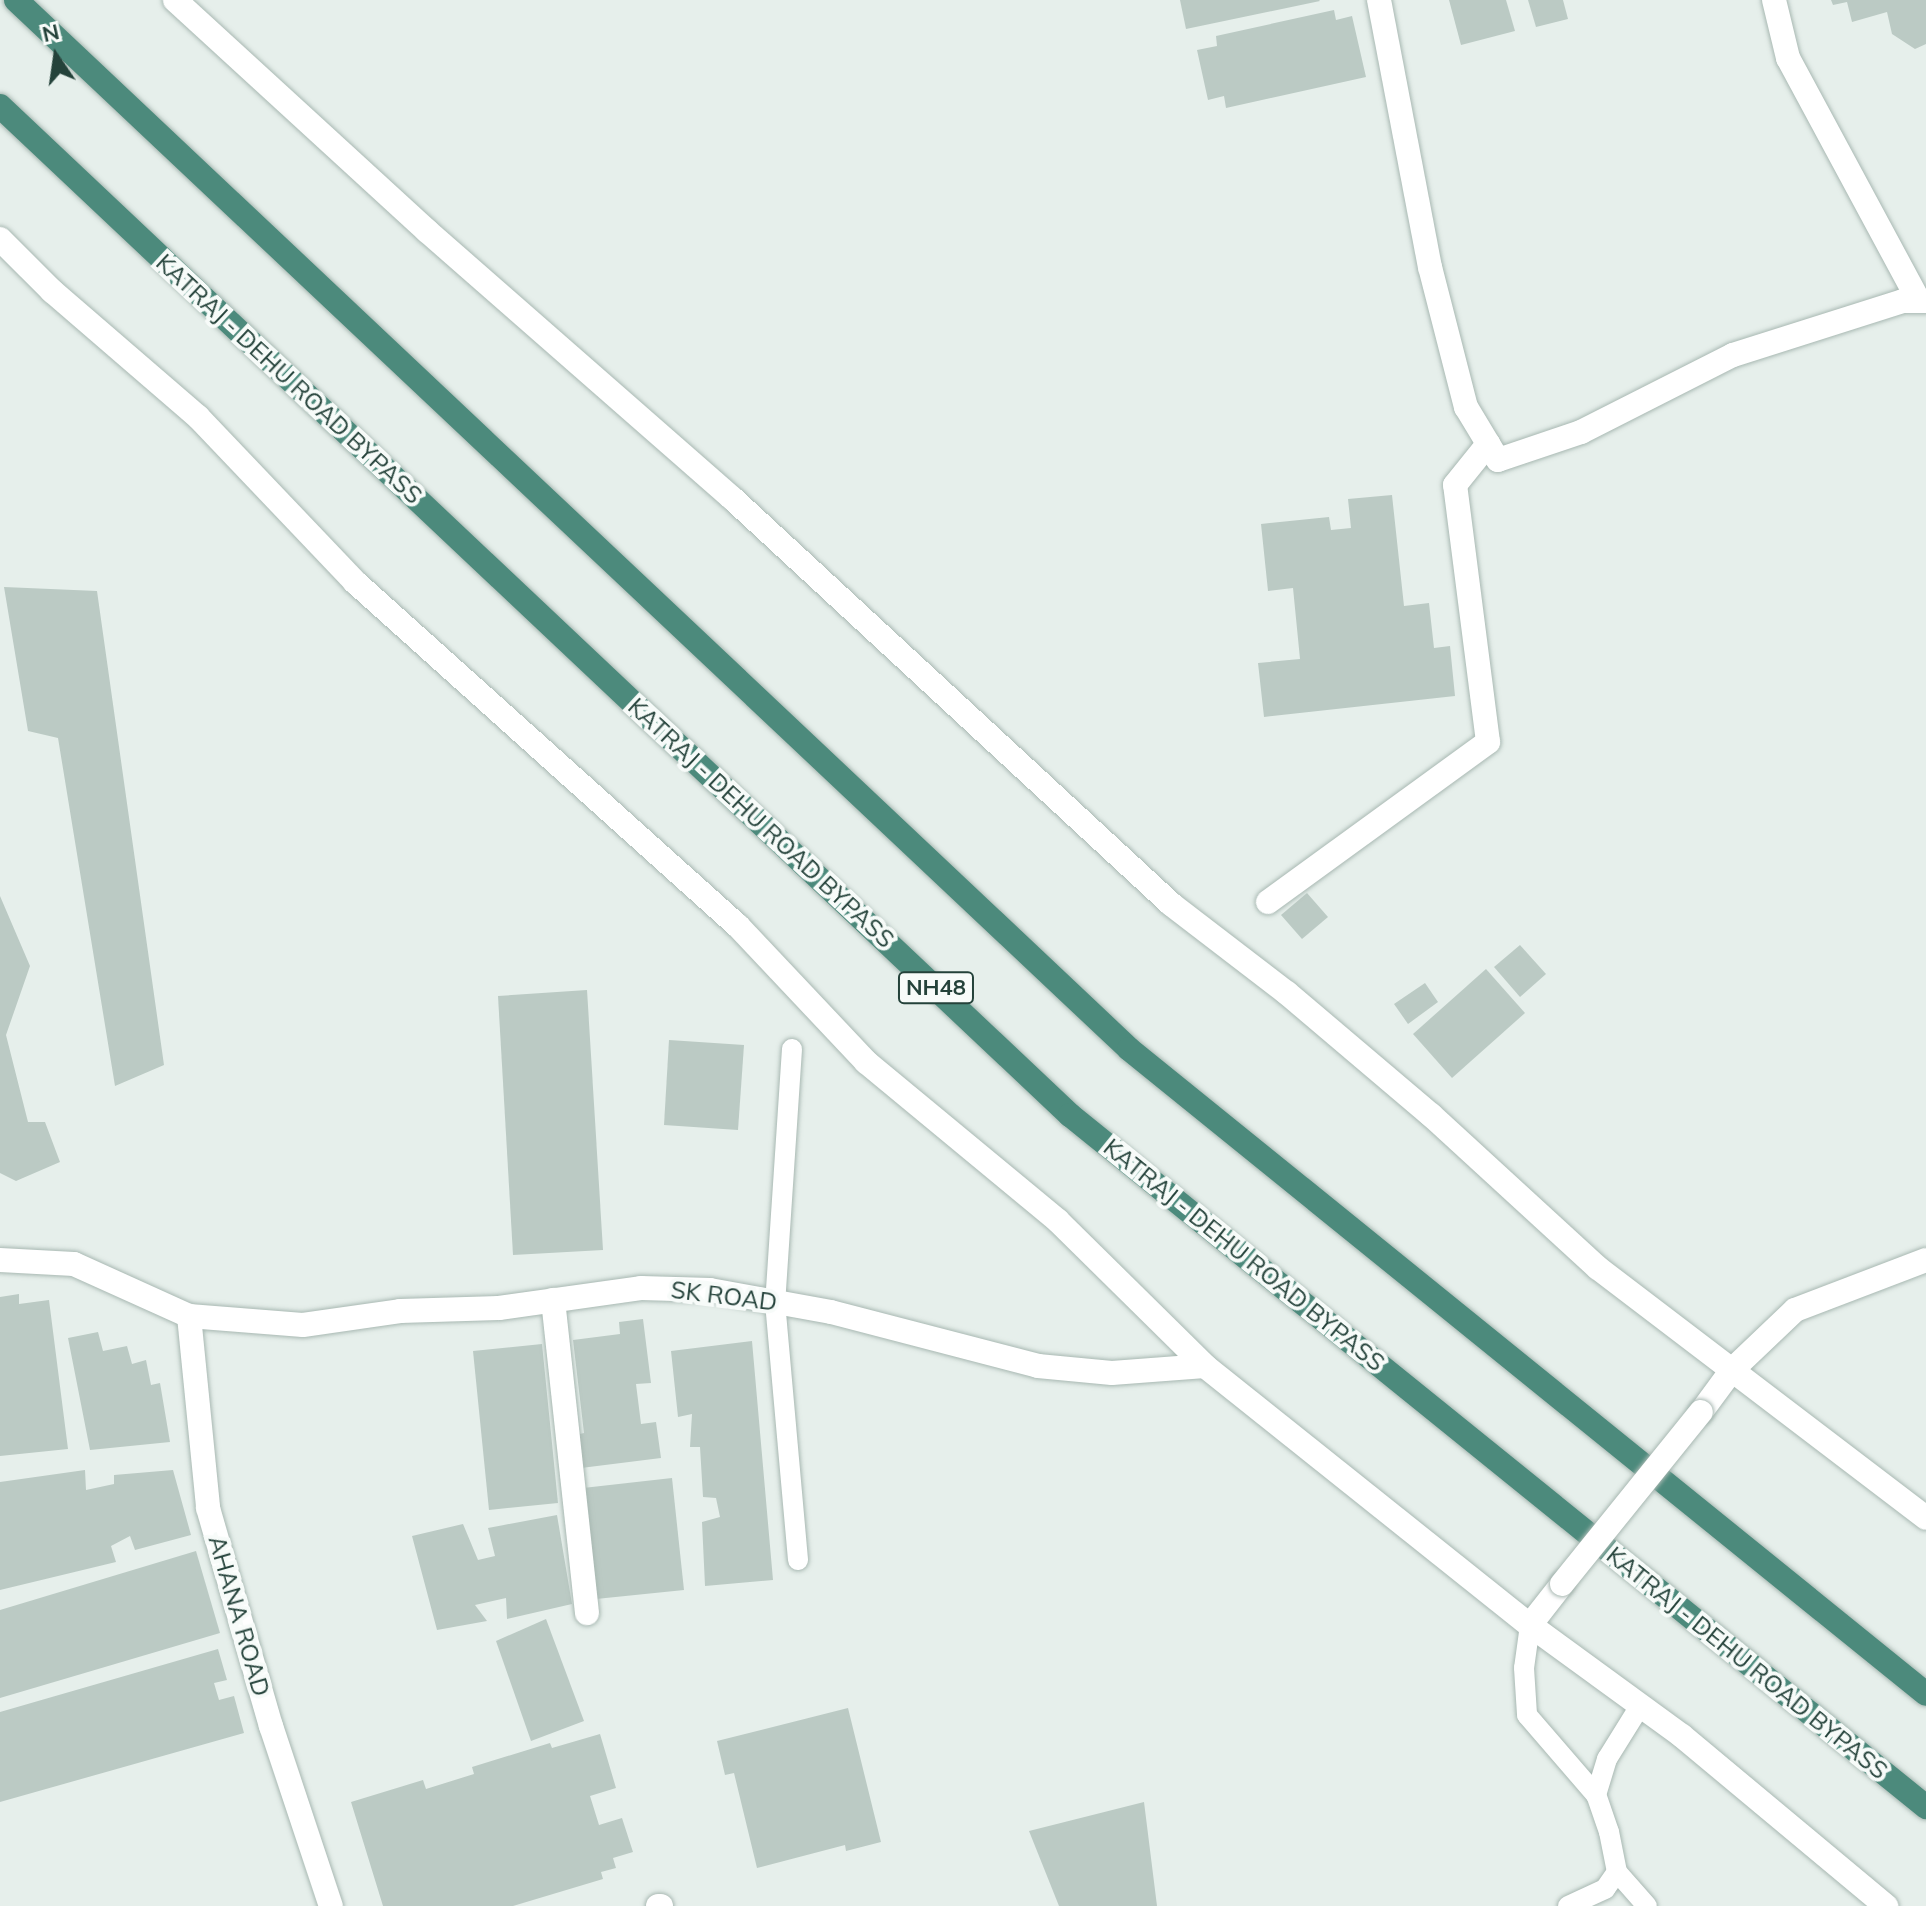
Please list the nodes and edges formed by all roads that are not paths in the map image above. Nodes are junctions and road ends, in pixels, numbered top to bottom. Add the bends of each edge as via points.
1 (16, 0) edge
2 (175, 0) edge
3 (1379, 0) edge
4 (1774, 0) edge
5 (0, 106) edge
6 (0, 239) edge
7 (1922, 301) edge
8 (1488, 444) junction
9 (1268, 902) dead end
10 (792, 1049) dead end
11 (0, 1260) edge
12 (1926, 1260) edge
13 (553, 1300) junction
14 (775, 1302) junction
15 (189, 1316) junction
16 (1205, 1366) junction
17 (1732, 1370) junction
18 (1926, 1518) edge
19 (798, 1560) dead end
20 (587, 1613) dead end
21 (1530, 1625) junction
22 (1926, 1694) edge
23 (1640, 1706) junction
24 (1596, 1795) junction
25 (1926, 1807) edge
26 (1617, 1872) junction
27 (331, 1906) edge
28 (1568, 1906) edge
29 (1647, 1906) edge
30 (1886, 1906) edge

1 - 22 highway via 1129,1049
2 - 17 street via 427,231 732,498 1171,904 1431,1115 1598,1268
3 - 8 street via 1430,267 1466,407
4 - 7 street via 1788,58
5 - 25 highway, KATRAJ - DEHU ROAD BYPASS / NH48 via 1070,1115
6 - 16 street via 198,417 355,582 738,926 866,1062 1058,1221
7 - 8 street via 1903,301 1733,355 1581,432 1498,460
8 - 9 street via 1455,485 1488,742
10 - 14 lane
11 - 15 street, SK ROAD via 74,1264
12 - 17 street via 1795,1310
13 - 14 street, SK ROAD via 641,1288 710,1290
13 - 15 street, SK ROAD via 499,1308 400,1311 303,1325
13 - 20 street
14 - 16 street, SK ROAD via 1038,1366 1112,1373
14 - 19 lane
15 - 27 street, AHANA ROAD via 208,1508 271,1726
16 - 21 street
17 - 18 street
17 - 21 street, bridge
21 - 23 street
21 - 24 lane via 1524,1668 1527,1715
23 - 24 lane via 1607,1759
23 - 30 street
24 - 26 lane
26 - 28 lane via 1605,1889
26 - 29 lane

